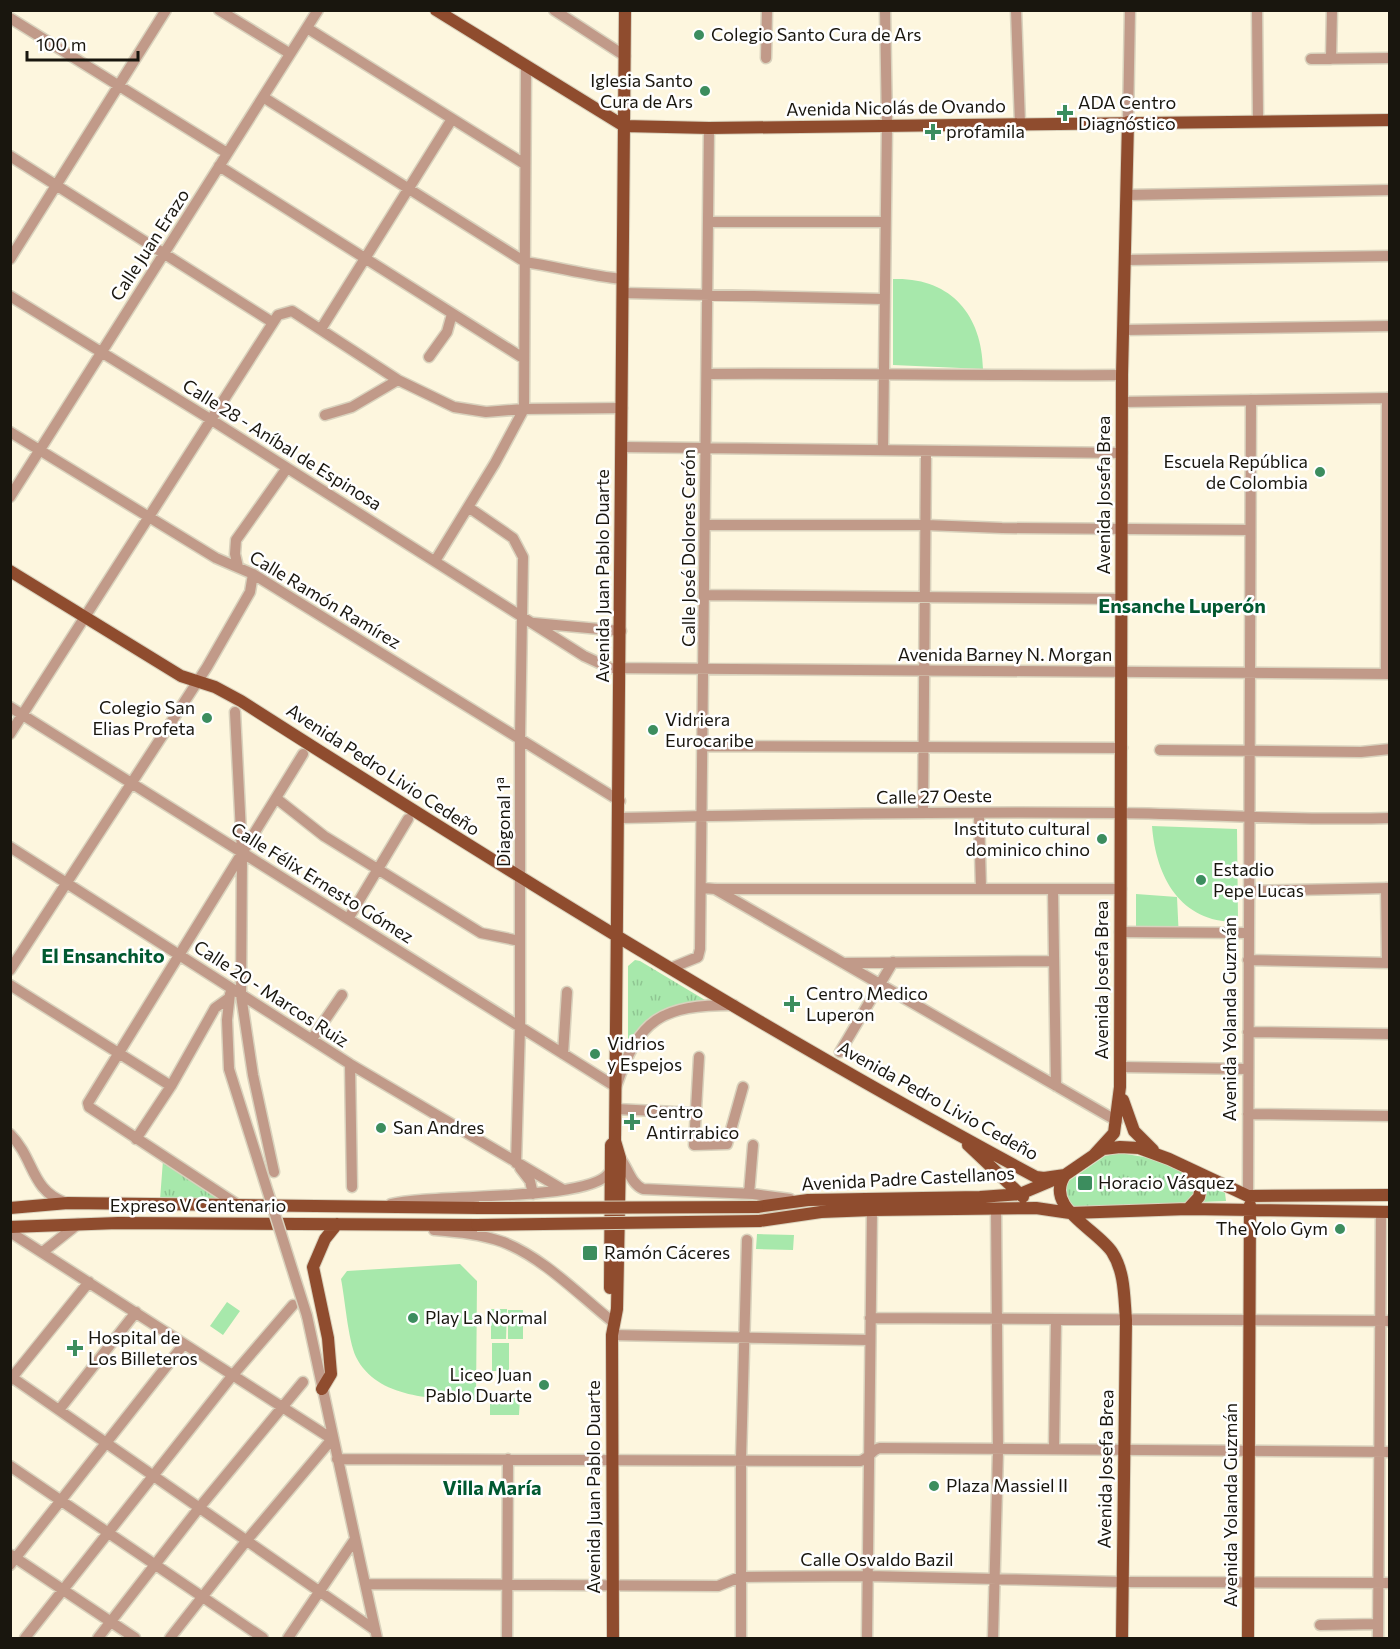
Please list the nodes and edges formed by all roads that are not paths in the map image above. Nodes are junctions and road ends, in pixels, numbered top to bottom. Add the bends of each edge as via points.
1 (16, 10) edge
2 (166, 10) edge
3 (219, 10) edge
4 (318, 10) edge
5 (436, 10) edge
6 (554, 10) edge
7 (625, 10) edge
8 (767, 10) edge
9 (885, 10) edge
10 (1016, 10) edge
11 (1130, 10) edge
12 (1257, 10) edge
13 (1332, 10) edge
14 (11, 19) edge
15 (307, 28) junction
16 (289, 54) junction
17 (625, 56) junction
18 (766, 58) dead end
19 (1389, 58) edge
20 (1311, 59) dead end
21 (1331, 59) junction
22 (526, 68) junction
23 (118, 87) junction
24 (263, 97) junction
25 (452, 119) junction
26 (1258, 119) junction
27 (1389, 120) edge
28 (1128, 122) junction
29 (1020, 124) junction
30 (888, 125) junction
31 (624, 126) junction
32 (709, 128) junction
33 (227, 153) junction
34 (10, 156) edge
35 (523, 163) junction
36 (219, 166) junction
37 (56, 185) junction
38 (409, 189) junction
39 (1389, 190) edge
40 (1126, 195) junction
41 (708, 222) junction
42 (885, 222) junction
43 (165, 253) junction
44 (1389, 256) edge
45 (10, 259) edge
46 (365, 259) junction
47 (1126, 260) junction
48 (525, 262) junction
49 (623, 279) junction
50 (623, 293) junction
51 (10, 296) edge
52 (707, 296) junction
53 (883, 299) junction
54 (452, 314) junction
55 (272, 322) junction
56 (1389, 326) edge
57 (321, 329) junction
58 (1124, 330) junction
59 (102, 351) junction
60 (429, 357) dead end
61 (523, 358) junction
62 (884, 372) junction
63 (707, 374) junction
64 (1122, 375) junction
65 (398, 380) junction
66 (1388, 398) edge
67 (1251, 400) junction
68 (1122, 402) junction
69 (622, 408) junction
70 (524, 409) junction
71 (326, 415) dead end
72 (210, 419) junction
73 (10, 432) edge
74 (622, 447) junction
75 (706, 448) junction
76 (40, 450) junction
77 (883, 450) junction
78 (926, 451) junction
79 (1122, 453) junction
80 (287, 468) junction
81 (10, 497) edge
82 (468, 507) junction
83 (148, 518) junction
84 (706, 525) junction
85 (926, 525) junction
86 (1122, 530) junction
87 (1250, 530) junction
88 (1388, 533) edge
89 (435, 561) junction
90 (238, 567) junction
91 (10, 571) edge
92 (253, 574) junction
93 (705, 595) junction
94 (925, 597) junction
95 (1121, 599) junction
96 (85, 617) junction
97 (524, 617) junction
98 (534, 623) junction
99 (621, 631) junction
100 (621, 669) junction
101 (705, 670) junction
102 (925, 671) junction
103 (1121, 673) junction
104 (1250, 674) junction
105 (1388, 674) edge
106 (196, 682) junction
107 (10, 707) edge
108 (235, 712) dead end
109 (23, 715) junction
110 (10, 734) edge
111 (520, 738) junction
112 (704, 746) junction
113 (924, 748) junction
114 (1122, 748) junction
115 (1389, 749) edge
116 (1160, 750) dead end
117 (1250, 751) junction
118 (303, 754) dead end
119 (130, 783) junction
120 (277, 799) junction
121 (620, 801) junction
122 (923, 813) junction
123 (1120, 813) junction
124 (979, 814) junction
125 (704, 816) junction
126 (620, 818) junction
127 (1249, 818) junction
128 (1389, 818) edge
129 (408, 819) dead end
130 (10, 847) edge
131 (242, 853) junction
132 (377, 870) junction
133 (520, 879) junction
134 (68, 882) junction
135 (703, 888) junction
136 (1388, 888) edge
137 (715, 889) junction
138 (981, 889) junction
139 (1053, 889) junction
140 (1121, 889) junction
141 (1249, 891) junction
142 (348, 919) junction
143 (1120, 932) junction
144 (1248, 933) junction
145 (619, 937) junction
146 (520, 941) junction
147 (180, 955) junction
148 (1248, 960) junction
149 (1054, 961) junction
150 (893, 962) junction
151 (843, 963) junction
152 (1388, 963) edge
153 (671, 968) junction
154 (10, 970) edge
155 (880, 984) junction
156 (10, 985) edge
157 (567, 992) dead end
158 (230, 993) junction
159 (241, 995) junction
160 (342, 995) dead end
161 (735, 1005) junction
162 (520, 1028) junction
163 (1248, 1032) junction
164 (1389, 1034) edge
165 (312, 1039) junction
166 (840, 1052) dead end
167 (120, 1054) junction
168 (564, 1054) junction
169 (699, 1057) dead end
170 (350, 1064) junction
171 (1120, 1067) junction
172 (1248, 1069) junction
173 (171, 1086) junction
174 (1056, 1086) junction
175 (616, 1087) junction
176 (743, 1087) dead end
177 (1120, 1087) junction
178 (616, 1109) junction
179 (694, 1113) junction
180 (1248, 1114) junction
181 (1389, 1116) edge
182 (1117, 1121) junction
183 (954, 1132) junction
184 (10, 1134) edge
185 (136, 1139) junction
186 (615, 1141) junction
187 (753, 1145) dead end
188 (1093, 1155) junction
189 (620, 1158) junction
190 (1169, 1159) junction
191 (516, 1163) junction
192 (1185, 1166) junction
193 (992, 1167) junction
194 (274, 1172) dead end
195 (609, 1173) junction
196 (1065, 1175) junction
197 (351, 1186) dead end
198 (562, 1189) junction
199 (532, 1194) junction
200 (749, 1194) junction
201 (1020, 1194) junction
202 (1389, 1195) edge
203 (1248, 1196) junction
204 (980, 1197) junction
205 (808, 1200) junction
206 (68, 1203) junction
207 (238, 1205) junction
208 (381, 1207) junction
209 (10, 1208) edge
210 (479, 1208) joint
211 (996, 1208) junction
212 (1036, 1208) junction
213 (1188, 1209) junction
214 (872, 1210) junction
215 (1251, 1212) junction
216 (1385, 1212) edge
217 (1070, 1213) junction
218 (78, 1224) junction
219 (337, 1224) junction
220 (386, 1224) junction
221 (477, 1224) joint
222 (10, 1230) edge
223 (747, 1240) dead end
224 (44, 1251) junction
225 (89, 1282) junction
226 (293, 1305) dead end
227 (136, 1312) junction
228 (870, 1318) junction
229 (996, 1320) junction
230 (1056, 1320) junction
231 (1126, 1320) junction
232 (1250, 1321) junction
233 (1385, 1321) edge
234 (613, 1322) junction
235 (612, 1335) junction
236 (744, 1337) junction
237 (869, 1340) junction
238 (184, 1344) junction
239 (232, 1376) junction
240 (11, 1378) edge
241 (303, 1382) dead end
242 (322, 1389) junction
243 (281, 1408) junction
244 (59, 1410) junction
245 (332, 1439) junction
246 (105, 1443) junction
247 (1054, 1449) junction
248 (998, 1450) junction
249 (1125, 1450) junction
250 (1249, 1451) junction
251 (1385, 1452) edge
252 (871, 1455) junction
253 (612, 1458) junction
254 (337, 1459) junction
255 (508, 1459) junction
256 (741, 1459) junction
257 (10, 1466) edge
258 (154, 1475) junction
259 (60, 1501) junction
260 (199, 1508) junction
261 (107, 1533) junction
262 (355, 1539) junction
263 (247, 1540) junction
264 (12, 1559) edge
265 (156, 1566) junction
266 (867, 1576) junction
267 (740, 1577) junction
268 (993, 1577) junction
269 (1123, 1582) junction
270 (1248, 1582) junction
271 (507, 1583) junction
272 (1384, 1583) edge
273 (367, 1584) junction
274 (612, 1586) junction
275 (63, 1590) junction
276 (321, 1590) junction
277 (202, 1596) junction
278 (111, 1623) junction
279 (1378, 1624) junction
280 (1320, 1625) dead end
281 (376, 1634) edge
282 (25, 1638) edge
283 (98, 1638) edge
284 (135, 1638) edge
285 (170, 1638) edge
286 (263, 1638) edge
287 (288, 1638) edge
288 (507, 1638) edge
289 (613, 1638) edge
290 (741, 1638) edge
291 (867, 1638) edge
292 (993, 1638) edge
293 (1122, 1638) edge
294 (1248, 1638) edge
295 (1378, 1638) edge

1 - 14 street
2 - 23 street
3 - 16 street
4 - 15 street, Calle Juan Erazo
5 - 22 main road, Avenida Nicolás de Ovando
6 - 17 street
7 - 17 main road, Avenida Juan Pablo Duarte
8 - 18 street
9 - 30 street
10 - 29 street
11 - 28 street, Avenida Josefa Brea
12 - 26 street
13 - 21 street
14 - 23 street
15 - 16 street, Calle Juan Erazo
15 - 25 street
16 - 24 street, Calle Juan Erazo
17 - 31 main road, Avenida Juan Pablo Duarte
19 - 21 street
20 - 21 street
22 - 31 main road, Avenida Nicolás de Ovando
22 - 35 street
23 - 33 street
23 - 37 street
24 - 33 street, Calle Juan Erazo
24 - 38 street
25 - 35 street
25 - 38 street
26 - 27 main road, Avenida Nicolás de Ovando
26 - 28 main road, Avenida Nicolás de Ovando
28 - 29 main road, Avenida Nicolás de Ovando
28 - 40 main road, Avenida Josefa Brea
29 - 30 main road, Avenida Nicolás de Ovando
30 - 32 main road, Avenida Nicolás de Ovando
30 - 42 street
31 - 32 main road, Avenida Nicolás de Ovando
31 - 49 main road, Avenida Juan Pablo Duarte
32 - 41 street, Calle José Dolores Cerón
33 - 36 street, Calle Juan Erazo
34 - 37 street
35 - 48 street
36 - 43 street, Calle Juan Erazo
36 - 46 street
37 - 43 street
37 - 45 street
38 - 46 street
38 - 48 street
39 - 40 street
40 - 47 main road, Avenida Josefa Brea
41 - 42 street
41 - 52 street, Calle José Dolores Cerón
42 - 53 street
43 - 55 street
43 - 59 street, Calle Juan Erazo
44 - 47 street
46 - 54 street
46 - 57 street
47 - 58 main road, Avenida Josefa Brea
48 - 49 street
48 - 61 street
49 - 50 main road, Avenida Juan Pablo Duarte
50 - 52 street
50 - 69 main road, Avenida Juan Pablo Duarte
51 - 59 street, Calle 28 - Aníbal de Espinosa
52 - 53 street
52 - 63 street, Calle José Dolores Cerón
53 - 62 street
54 - 60 street via 447,332
54 - 61 street
55 - 57 street via 292,310
55 - 72 street
56 - 58 street
57 - 65 street
58 - 64 main road, Avenida Josefa Brea
59 - 72 street, Calle 28 - Aníbal de Espinosa
59 - 76 street, Calle Juan Erazo
61 - 70 street
62 - 63 street
62 - 64 street
62 - 77 street
63 - 75 street, Calle José Dolores Cerón
64 - 68 main road, Avenida Josefa Brea
65 - 70 street via 463,409
65 - 71 street via 352,407
66 - 67 street
66 - 88 street
67 - 68 street
67 - 87 street, Avenida Yolanda Guzmán
68 - 79 main road, Avenida Josefa Brea
69 - 70 street
69 - 74 main road, Avenida Juan Pablo Duarte
70 - 82 street
72 - 80 street, Calle 28 - Aníbal de Espinosa
72 - 83 street
73 - 76 street, Calle Ramón Ramírez
74 - 75 street
74 - 99 main road, Avenida Juan Pablo Duarte
75 - 77 street
75 - 84 street, Calle José Dolores Cerón
76 - 81 street, Calle Juan Erazo
76 - 83 street, Calle Ramón Ramírez
77 - 78 street
78 - 79 street
78 - 85 street
79 - 86 main road, Avenida Josefa Brea
80 - 89 street, Calle 28 - Aníbal de Espinosa
80 - 90 street via 236,540
82 - 89 street
82 - 97 street, Diagonal 1ª via 513,538 519,547 523,557
83 - 90 street, Calle Ramón Ramírez
83 - 96 street
84 - 85 street
84 - 93 street, Calle José Dolores Cerón
85 - 86 street
85 - 94 street
86 - 87 street
86 - 95 main road, Avenida Josefa Brea
87 - 104 street, Avenida Yolanda Guzmán
88 - 105 street
89 - 97 street, Calle 28 - Aníbal de Espinosa
90 - 92 street, Calle Ramón Ramírez
91 - 96 main road, Avenida Pedro Livio Cedeño
92 - 106 street via 250,592
92 - 111 street, Calle Ramón Ramírez
93 - 94 street
93 - 101 street, Calle José Dolores Cerón
94 - 95 street
94 - 102 street
95 - 103 main road, Avenida Josefa Brea
96 - 106 main road, Avenida Pedro Livio Cedeño
96 - 109 street
97 - 98 street, Calle 28 - Aníbal de Espinosa
97 - 111 street, Diagonal 1ª
98 - 99 street, Calle 28 - Aníbal de Espinosa
98 - 100 street, Calle 28 - Aníbal de Espinosa via 600,665
99 - 100 main road, Avenida Juan Pablo Duarte
100 - 101 street, Avenida Barney N. Morgan
100 - 121 main road, Avenida Juan Pablo Duarte
101 - 102 street, Avenida Barney N. Morgan
101 - 112 street, Calle José Dolores Cerón
102 - 103 street, Avenida Barney N. Morgan
102 - 113 street
103 - 104 street, Avenida Barney N. Morgan
103 - 114 main road, Avenida Josefa Brea
104 - 105 street, Avenida Barney N. Morgan
104 - 117 street, Avenida Yolanda Guzmán
106 - 119 street
106 - 133 main road, Avenida Pedro Livio Cedeño via 241,701
107 - 109 street, Calle Félix Ernesto Gómez
108 - 131 street
109 - 110 street
109 - 119 street, Calle Félix Ernesto Gómez
111 - 121 street, Calle Ramón Ramírez
111 - 133 street, Diagonal 1ª
112 - 113 street
112 - 125 street, Calle José Dolores Cerón
113 - 114 street
113 - 122 street
114 - 123 main road, Avenida Josefa Brea
115 - 117 street
116 - 117 street
117 - 127 street, Avenida Yolanda Guzmán
118 - 120 street
119 - 131 street, Calle Félix Ernesto Gómez
119 - 134 street
120 - 131 street
120 - 132 street
121 - 126 main road, Avenida Juan Pablo Duarte
122 - 124 street, Calle 27 Oeste
122 - 125 street, Calle 27 Oeste
123 - 124 street, Calle 27 Oeste
123 - 127 street, Calle 27 Oeste
123 - 140 main road, Avenida Josefa Brea
124 - 138 street
125 - 126 street, Calle 27 Oeste
125 - 135 street, Calle José Dolores Cerón
126 - 145 main road, Avenida Juan Pablo Duarte
127 - 128 street, Calle 27 Oeste
127 - 141 street, Avenida Yolanda Guzmán
129 - 132 street
130 - 134 street, Calle 20 - Marcos Ruiz
131 - 142 street, Calle Félix Ernesto Gómez
131 - 147 street
131 - 159 street
132 - 142 street
132 - 146 street via 481,933
133 - 145 main road, Avenida Pedro Livio Cedeño
133 - 146 street, Diagonal 1ª
134 - 147 street, Calle 20 - Marcos Ruiz
134 - 154 street
135 - 137 street
135 - 153 street, Calle José Dolores Cerón via 698,957
136 - 141 street
136 - 152 street
137 - 138 street
137 - 151 street
138 - 139 street
139 - 140 street
139 - 149 street
140 - 143 main road, Avenida Josefa Brea
141 - 144 street, Avenida Yolanda Guzmán
142 - 162 street, Calle Félix Ernesto Gómez
143 - 144 street
143 - 171 main road, Avenida Josefa Brea
144 - 148 street, Avenida Yolanda Guzmán
145 - 153 main road, Avenida Pedro Livio Cedeño
145 - 175 main road, Avenida Juan Pablo Duarte
146 - 162 street, Diagonal 1ª
147 - 158 street, Calle 20 - Marcos Ruiz
147 - 167 street
148 - 152 street
148 - 163 street, Avenida Yolanda Guzmán
149 - 150 street
149 - 174 street
150 - 151 street
150 - 155 street
151 - 155 street
153 - 161 main road, Avenida Pedro Livio Cedeño
155 - 166 street
155 - 174 street
156 - 167 street
157 - 168 street
158 - 159 street, Calle 20 - Marcos Ruiz
158 - 173 street via 215,1008
158 - 242 street, bridge via 229,1069 308,1316
159 - 165 street, Calle 20 - Marcos Ruiz
159 - 194 street
160 - 165 street
161 - 175 street via 696,1006 660,1017 639,1035 625,1059
161 - 183 main road, Avenida Pedro Livio Cedeño
162 - 168 street, Calle Félix Ernesto Gómez
162 - 191 street, Diagonal 1ª
163 - 164 street
163 - 172 street, Avenida Yolanda Guzmán
165 - 170 street, Calle 20 - Marcos Ruiz
167 - 173 street
167 - 185 street via 88,1107
168 - 175 street, Calle Félix Ernesto Gómez
169 - 179 street
170 - 191 street, Calle 20 - Marcos Ruiz
170 - 197 street
171 - 172 street
171 - 177 main road, Avenida Josefa Brea
172 - 180 street, Avenida Yolanda Guzmán
173 - 185 street
174 - 182 street
175 - 178 main road, Avenida Juan Pablo Duarte
176 - 179 street via 726,1145 693,1144
177 - 182 main road, Avenida Josefa Brea
177 - 190 main road, Avenida Josefa Brea via 1134,1131 1149,1147
178 - 179 street
178 - 186 main road, Avenida Juan Pablo Duarte
180 - 181 street
180 - 203 street, Avenida Yolanda Guzmán
182 - 188 main road, Avenida Josefa Brea via 1110,1140
183 - 193 main road
183 - 196 main road, Avenida Pedro Livio Cedeño via 1036,1177
184 - 206 street via 30,1160 41,1188 50,1197
185 - 207 street
186 - 189 main road, Avenida Juan Pablo Duarte
186 - 195 main road, Avenida Juan Pablo Duarte via 611,1145
187 - 200 street
188 - 190 main road, Avenida Padre Castellanos via 1103,1149 1139,1148
188 - 196 main road, Avenida Padre Castellanos
189 - 200 street via 635,1184 644,1189
189 - 234 main road, Avenida Juan Pablo Duarte via 617,1309
190 - 192 main road, Avenida Padre Castellanos
191 - 198 street, Calle 20 - Marcos Ruiz
191 - 199 street via 530,1181
192 - 203 main road, Avenida Padre Castellanos
192 - 213 main road via 1201,1187 1200,1197
193 - 201 main road
193 - 204 main road via 997,1183 990,1194
195 - 198 street, Expreso V Centenario via 600,1182
195 - 234 main road, Avenida Juan Pablo Duarte
196 - 201 main road, Avenida Padre Castellanos
196 - 217 main road via 1059,1184 1060,1198
198 - 199 street, Expreso V Centenario
199 - 208 street, Expreso V Centenario via 424,1199
200 - 205 street
201 - 204 main road, Avenida Padre Castellanos
201 - 212 main road
202 - 203 main road, Avenida Padre Castellanos
203 - 215 main road, Avenida Yolanda Guzmán
204 - 205 main road, Avenida Padre Castellanos
205 - 210 main road, Avenida Padre Castellanos, bridge via 757,1207
206 - 207 main road, Expreso V Centenario
206 - 209 main road, Expreso V Centenario
207 - 208 main road, Expreso V Centenario
208 - 210 main road, Expreso V Centenario
211 - 212 main road, Avenida Padre Castellanos
211 - 214 main road, Avenida Padre Castellanos
211 - 229 street
212 - 217 main road, Avenida Padre Castellanos
213 - 215 main road, Avenida Padre Castellanos
213 - 217 main road, Avenida Padre Castellanos
214 - 221 main road, Avenida Padre Castellanos, bridge via 820,1212 759,1221
214 - 228 street
215 - 216 main road, Avenida Padre Castellanos
215 - 232 main road, Avenida Yolanda Guzmán
216 - 233 street
217 - 231 main road, Avenida Josefa Brea via 1112,1251 1122,1274
218 - 219 main road, Expreso V Centenario
218 - 222 main road, Expreso V Centenario
218 - 224 street
219 - 220 main road, Expreso V Centenario
219 - 242 main road via 325,1239 313,1267 332,1374
220 - 221 main road, Expreso V Centenario
220 - 234 street, Expreso V Centenario via 465,1233 504,1243 534,1259
222 - 224 street
223 - 236 street
224 - 225 street
225 - 227 street
225 - 240 street
226 - 239 street
227 - 238 street
227 - 244 street
228 - 229 street
228 - 237 street
229 - 230 street
229 - 248 street
230 - 231 street
230 - 247 street
231 - 232 street
231 - 249 main road, Avenida Josefa Brea
232 - 233 street
232 - 250 main road, Avenida Yolanda Guzmán
233 - 251 street
234 - 235 main road, Avenida Juan Pablo Duarte
235 - 236 street
235 - 253 main road, Avenida Juan Pablo Duarte
236 - 237 street
236 - 256 street
237 - 252 street
238 - 239 street
238 - 246 street
239 - 243 street
239 - 258 street
240 - 244 street
241 - 243 street
242 - 245 street
243 - 245 street
243 - 260 street
244 - 246 street
245 - 254 street
245 - 263 street
246 - 258 street
246 - 259 street
247 - 248 street
247 - 249 street
248 - 252 street via 880,1448
248 - 268 street
249 - 250 street
249 - 269 main road, Avenida Josefa Brea
250 - 251 street
250 - 270 main road, Avenida Yolanda Guzmán
251 - 272 street
252 - 256 street via 860,1461
252 - 266 street
253 - 255 street
253 - 256 street
253 - 274 main road, Avenida Juan Pablo Duarte
254 - 255 street
254 - 262 street
255 - 271 street
256 - 267 street
257 - 259 street
258 - 260 street
258 - 261 street
259 - 261 street
259 - 264 street
260 - 263 street
260 - 265 street
261 - 265 street
261 - 275 street
262 - 273 street
262 - 276 street
263 - 276 street
263 - 277 street
264 - 275 street
265 - 277 street
265 - 278 street
266 - 267 street, Calle Osvaldo Bazil
266 - 268 street, Calle Osvaldo Bazil
266 - 291 street
267 - 274 street, Calle Osvaldo Bazil via 718,1586
267 - 290 street
268 - 269 street, Calle Osvaldo Bazil
268 - 292 street
269 - 270 street, Calle Osvaldo Bazil
269 - 293 main road, Avenida Josefa Brea
270 - 272 street, Calle Osvaldo Bazil
270 - 294 main road, Avenida Yolanda Guzmán
271 - 273 street, Calle Osvaldo Bazil
271 - 274 street, Calle Osvaldo Bazil
271 - 288 street
272 - 279 street
273 - 281 street
274 - 289 main road, Avenida Juan Pablo Duarte
275 - 278 street
275 - 282 street
276 - 281 street
276 - 287 street
277 - 285 street
277 - 286 street
278 - 283 street
278 - 284 street
279 - 280 street
279 - 295 street

